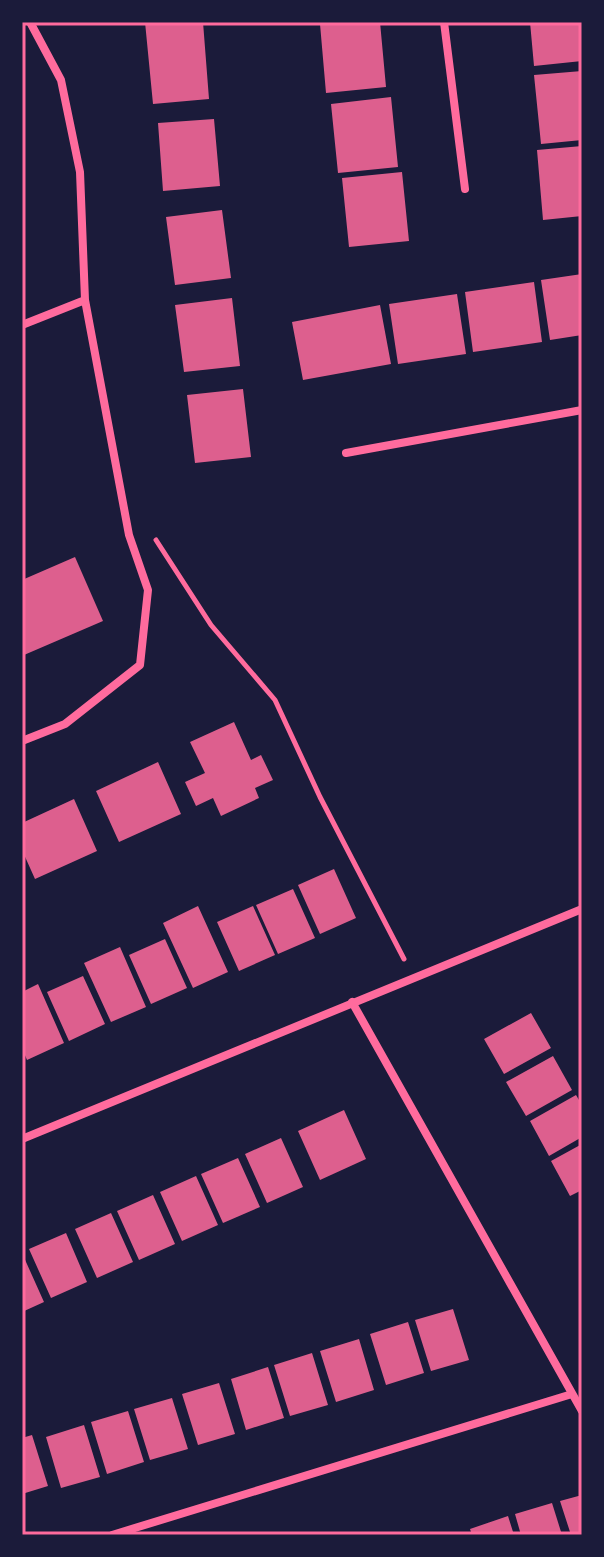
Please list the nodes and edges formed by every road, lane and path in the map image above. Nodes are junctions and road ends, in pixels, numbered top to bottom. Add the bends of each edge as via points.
1 (30, 22) edge
2 (444, 22) edge
3 (465, 189) dead end
4 (85, 300) junction
5 (22, 325) edge
6 (582, 410) edge
7 (346, 453) dead end
8 (155, 539) dead end
9 (22, 741) edge
10 (582, 909) edge
11 (406, 964) dead end
12 (352, 1002) junction
13 (22, 1139) edge
14 (572, 1394) junction
15 (582, 1411) edge
16 (112, 1535) edge

1 - 4 street via 61,80 80,172
2 - 3 street
4 - 5 street
4 - 9 street via 129,535 148,590 140,665 65,724
6 - 7 street
8 - 11 path via 211,625 275,700
10 - 12 street
12 - 13 street
12 - 14 street
14 - 15 street
14 - 16 street

